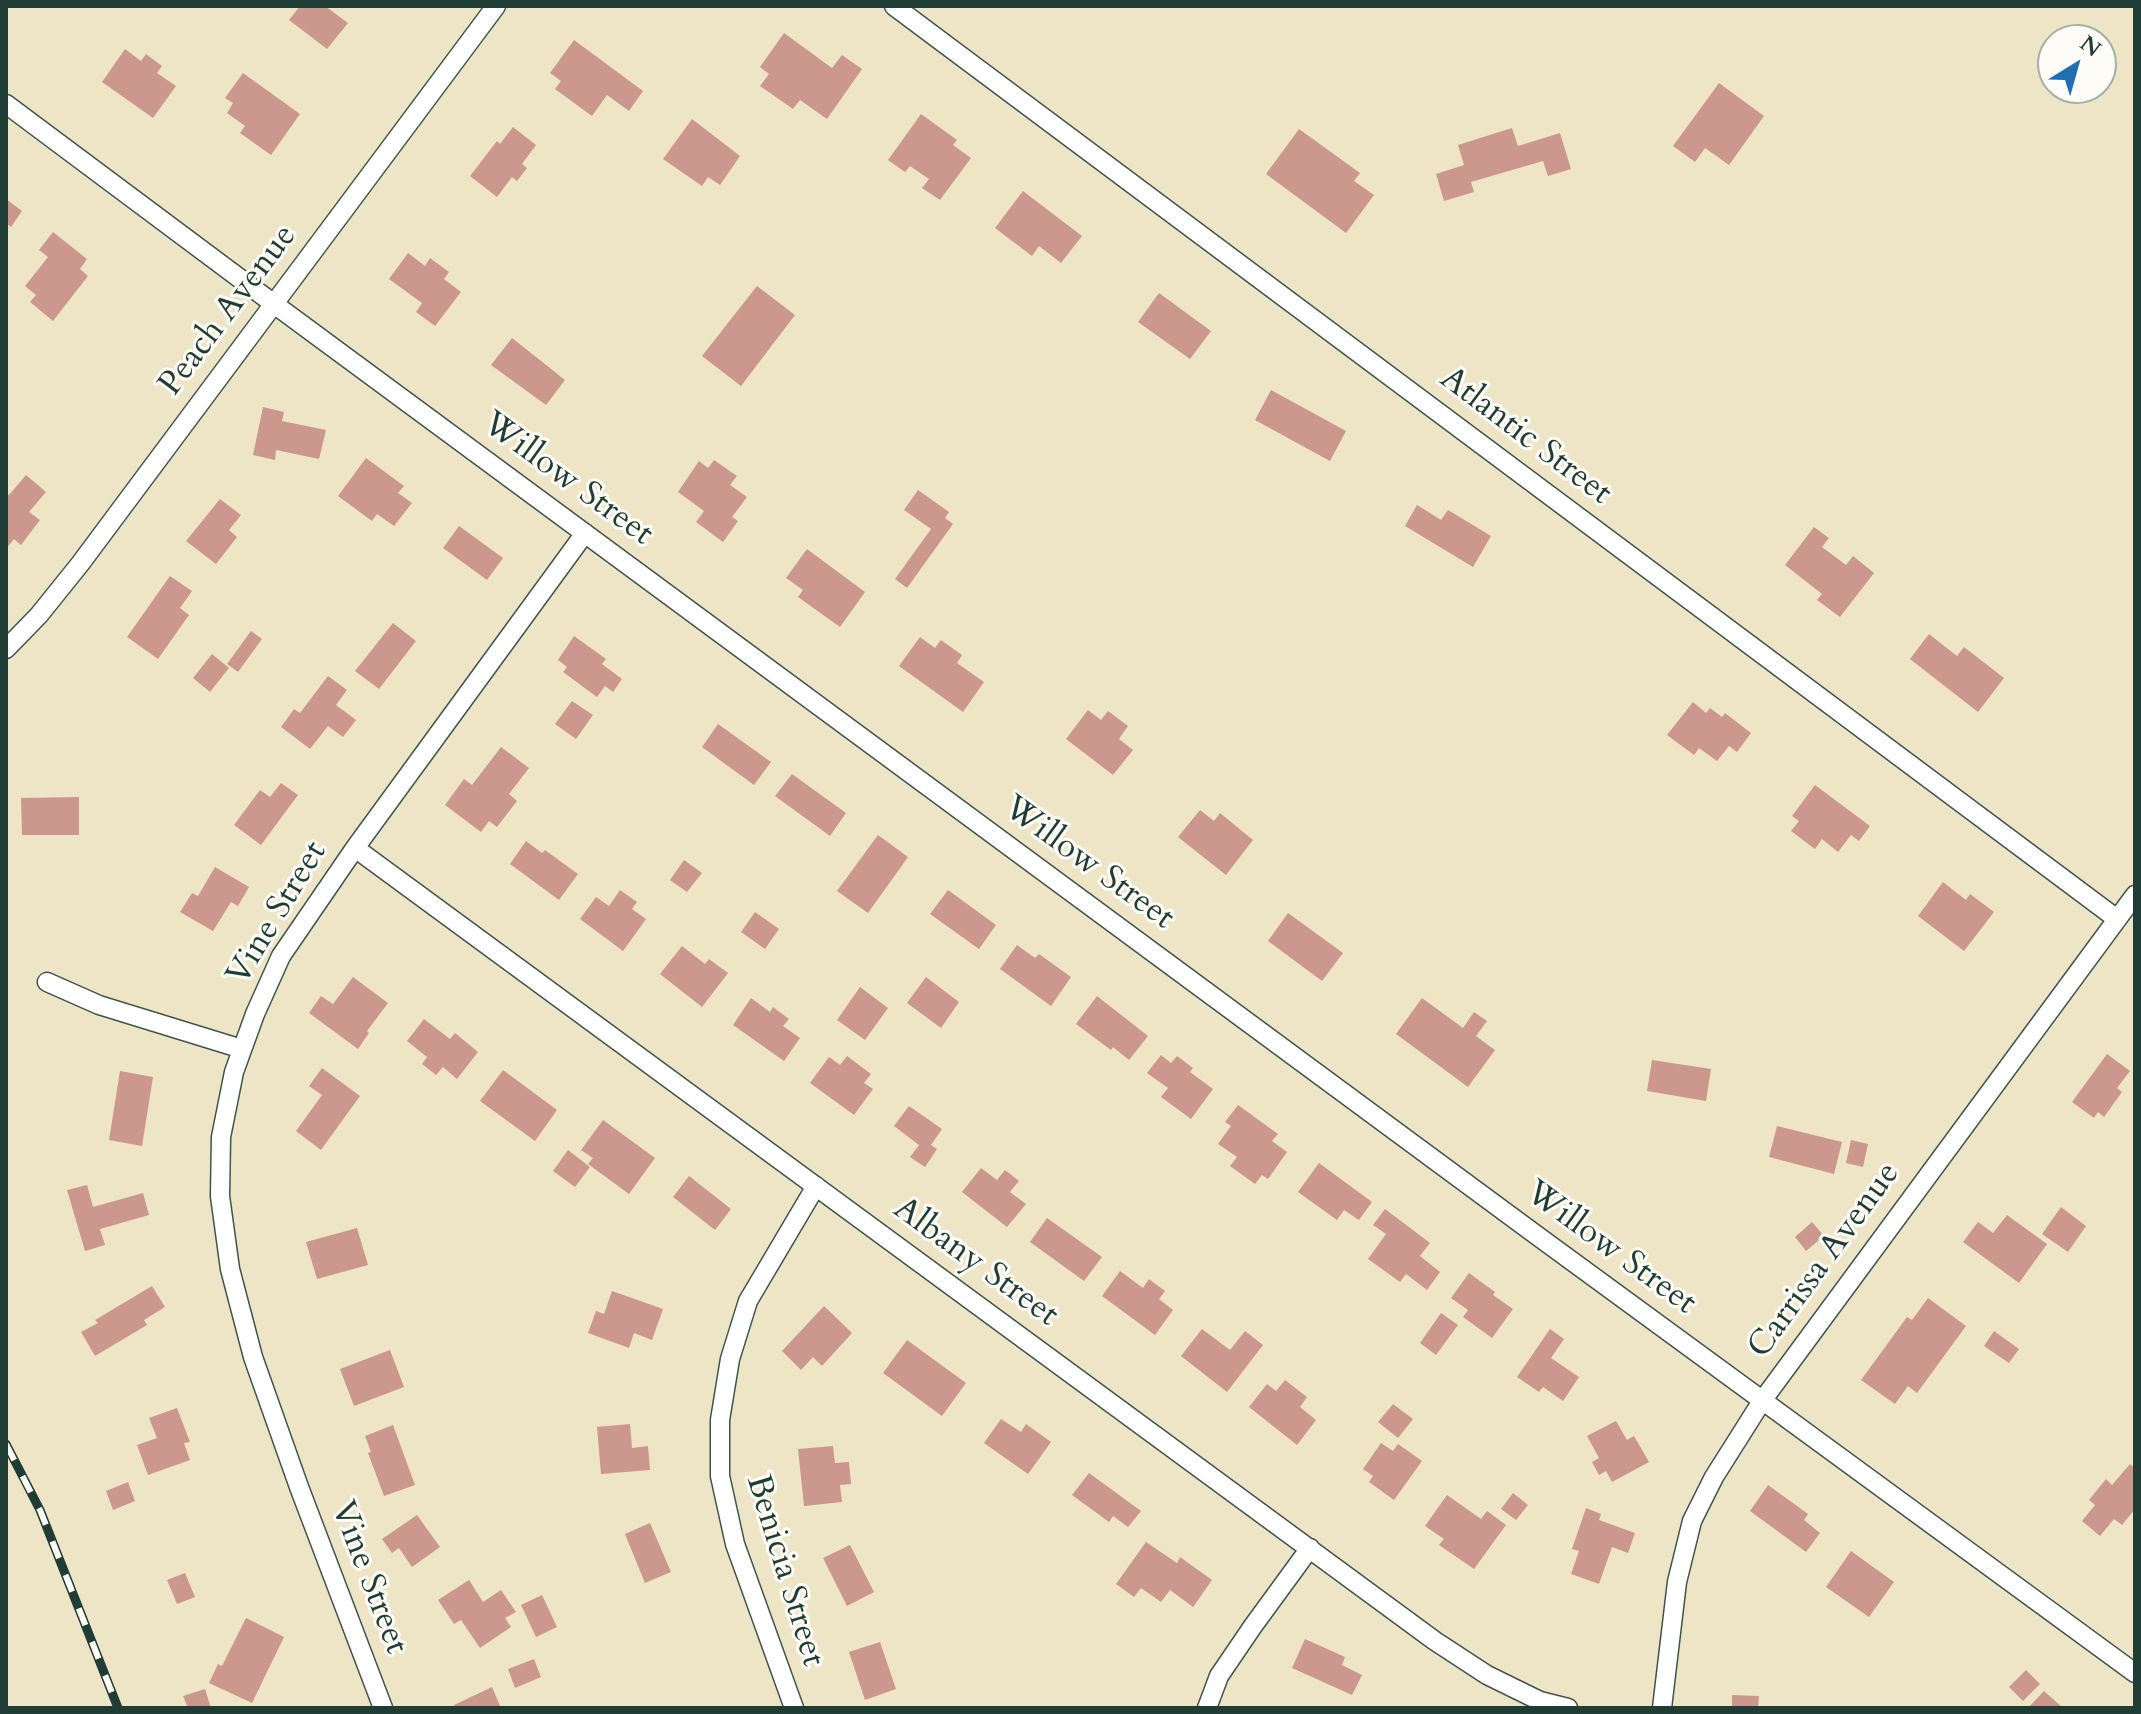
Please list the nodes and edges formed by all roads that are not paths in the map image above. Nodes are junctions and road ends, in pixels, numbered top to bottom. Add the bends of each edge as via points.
1 (496, 6) edge
2 (894, 6) edge
3 (6, 104) edge
4 (274, 304) junction
5 (585, 533) junction
6 (6, 649) edge
7 (355, 848) junction
8 (2135, 895) edge
9 (2117, 919) junction
10 (47, 982) dead end
11 (242, 1049) junction
12 (816, 1186) junction
13 (1762, 1401) junction
14 (1310, 1548) junction
15 (2135, 1673) edge
16 (383, 1708) edge
17 (794, 1708) edge
18 (1207, 1708) edge
19 (1568, 1708) edge
20 (1662, 1708) edge

1 - 4 street, Peach Avenue
2 - 9 street, Atlantic Street
3 - 4 street, Willow Street
4 - 5 street, Willow Street
4 - 6 street, Peach Avenue via 80,564
5 - 7 street, Vine Street
5 - 13 street, Willow Street
7 - 11 street, Vine Street via 281,956
7 - 12 street, Albany Street
8 - 9 street, Carrissa Avenue
9 - 13 street, Carrissa Avenue
10 - 11 street via 99,1005
11 - 16 street, Vine Street via 221,1137 220,1196 230,1269 253,1357
12 - 14 street, Albany Street
12 - 17 street, Benicia Street via 748,1301 730,1359 720,1420 720,1476 735,1544
13 - 15 street, Willow Street
13 - 20 street, Carrissa Avenue via 1692,1521 1677,1582
14 - 18 street via 1219,1676
14 - 19 street, Albany Street via 1487,1675 1540,1701

